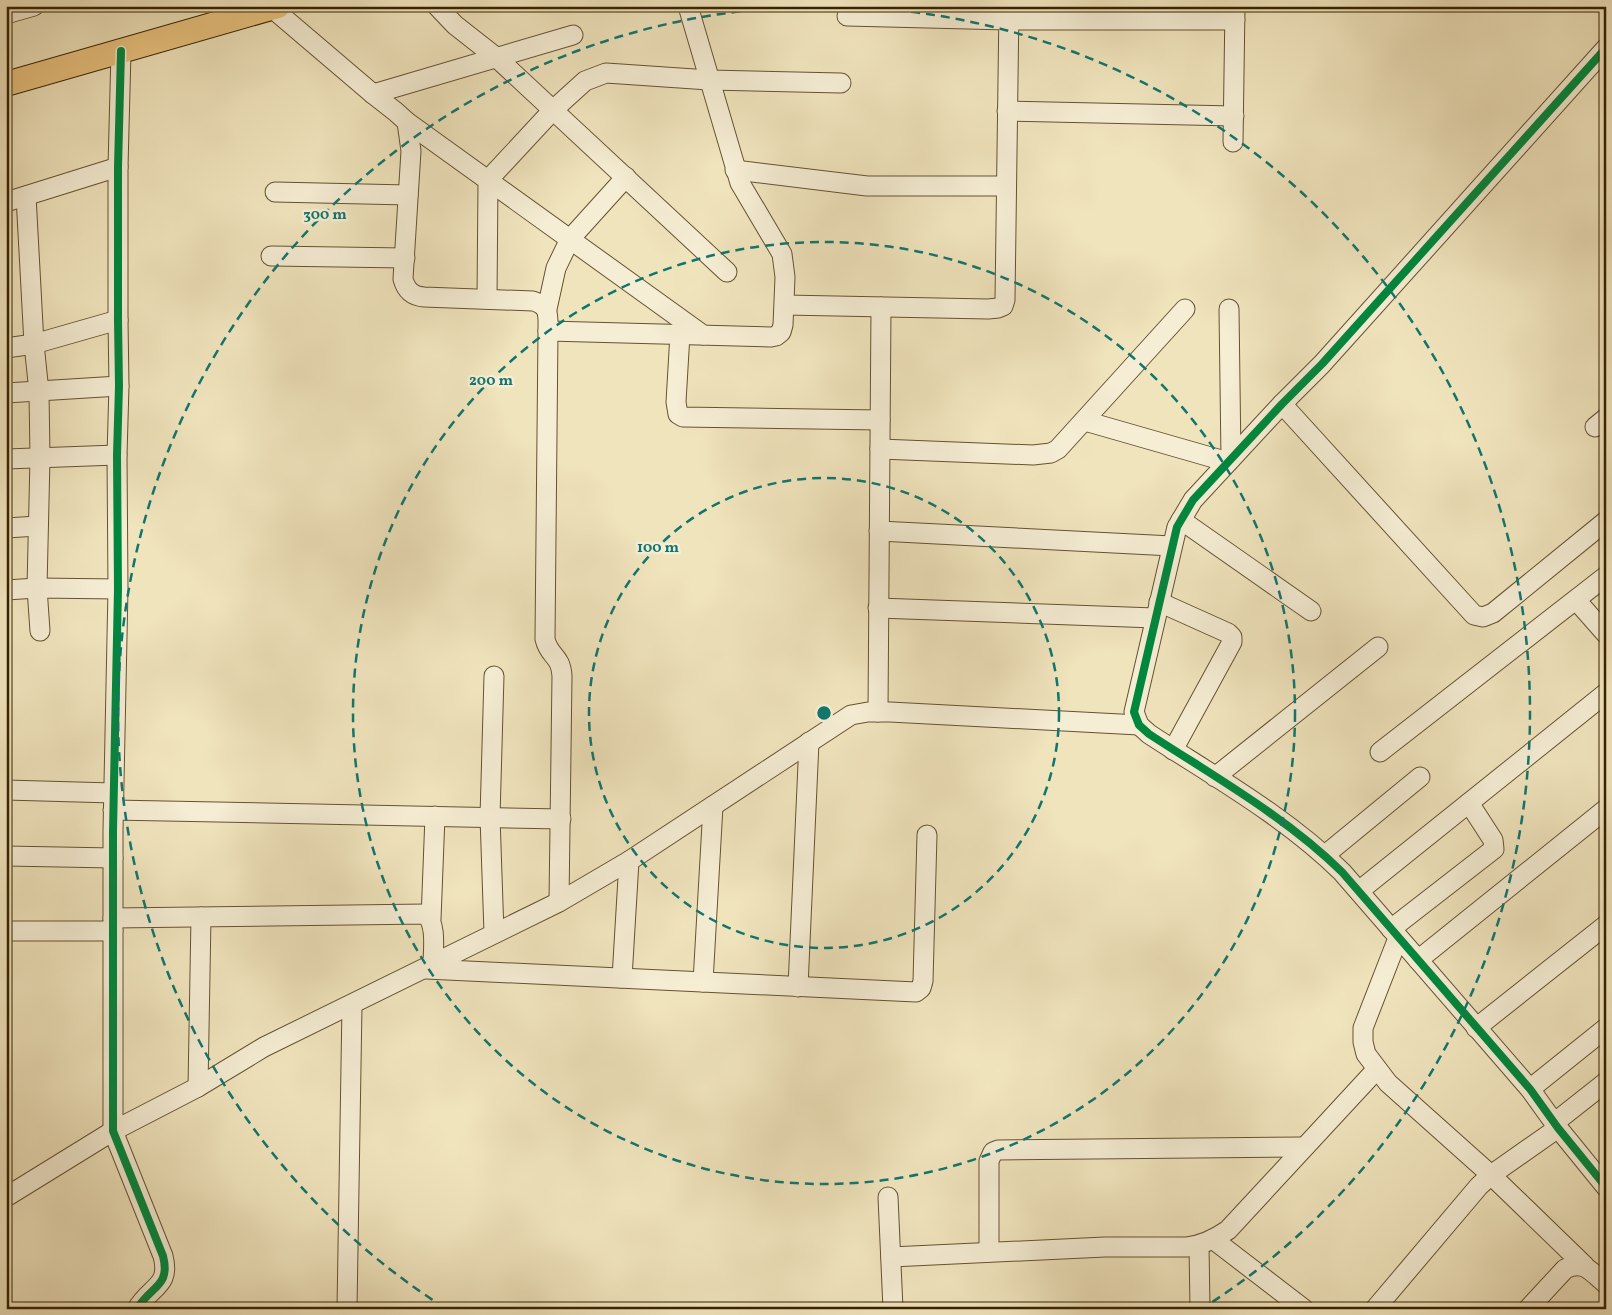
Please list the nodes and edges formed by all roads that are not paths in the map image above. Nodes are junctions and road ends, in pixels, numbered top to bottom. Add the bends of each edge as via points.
1 (34, 6) edge
2 (437, 6) edge
3 (275, 7) edge
4 (692, 7) edge
5 (1008, 13) edge
6 (1235, 13) edge
7 (6, 14) edge
8 (227, 14) edge
9 (848, 16) dead end
10 (573, 35) dead end
11 (120, 52) junction
12 (1604, 52) edge
13 (497, 58) junction
14 (709, 80) junction
15 (841, 83) dead end
16 (6, 84) edge
17 (373, 94) junction
18 (553, 110) junction
19 (1007, 111) junction
20 (1234, 116) junction
21 (407, 122) junction
22 (1233, 142) dead end
23 (118, 167) junction
24 (735, 170) junction
25 (626, 177) junction
26 (488, 180) junction
27 (1006, 186) junction
28 (275, 192) dead end
29 (408, 195) junction
30 (26, 196) junction
31 (6, 202) edge
32 (570, 240) junction
33 (271, 256) dead end
34 (405, 258) junction
35 (727, 272) dead end
36 (487, 299) junction
37 (785, 305) junction
38 (881, 307) junction
39 (1185, 309) dead end
40 (1229, 309) dead end
41 (546, 310) junction
42 (118, 320) junction
43 (548, 330) junction
44 (680, 334) junction
45 (703, 335) junction
46 (34, 344) junction
47 (6, 348) edge
48 (120, 386) junction
49 (39, 392) junction
50 (6, 393) edge
51 (1282, 404) junction
52 (880, 420) junction
53 (1084, 421) junction
54 (880, 449) junction
55 (117, 455) junction
56 (40, 458) junction
57 (6, 459) edge
58 (1229, 461) junction
59 (1181, 520) junction
60 (1606, 520) edge
61 (38, 526) junction
62 (6, 528) edge
63 (879, 531) junction
64 (1172, 546) junction
65 (1606, 576) edge
66 (37, 588) junction
67 (118, 589) junction
68 (6, 590) edge
69 (1576, 600) junction
70 (878, 608) junction
71 (1157, 610) junction
72 (1311, 611) dead end
73 (40, 631) dead end
74 (1606, 634) edge
75 (1378, 647) dead end
76 (494, 676) dead end
77 (1606, 693) edge
78 (878, 712) junction
79 (1139, 725) junction
80 (809, 742) junction
81 (1173, 750) junction
82 (1380, 752) dead end
83 (1215, 777) junction
84 (1420, 777) dead end
85 (6, 790) edge
86 (113, 801) junction
87 (1469, 803) junction
88 (712, 806) junction
89 (1606, 809) edge
90 (434, 816) junction
91 (490, 817) junction
92 (561, 819) junction
93 (927, 835) dead end
94 (1325, 855) junction
95 (6, 856) edge
96 (113, 858) junction
97 (629, 861) junction
98 (1359, 891) junction
99 (559, 902) junction
100 (201, 916) junction
101 (431, 919) junction
102 (113, 925) junction
103 (1606, 925) edge
104 (6, 931) edge
105 (494, 933) junction
106 (1394, 934) junction
107 (1418, 960) junction
108 (429, 967) junction
109 (622, 978) junction
110 (703, 982) junction
111 (798, 987) junction
112 (352, 1005) junction
113 (1476, 1028) junction
114 (1606, 1028) edge
115 (1377, 1069) junction
116 (1606, 1082) edge
117 (198, 1087) junction
118 (1530, 1089) junction
119 (1556, 1126) junction
120 (113, 1131) junction
121 (1303, 1147) junction
122 (1491, 1175) junction
123 (1605, 1184) edge
124 (6, 1197) edge
125 (888, 1197) dead end
126 (1206, 1242) junction
127 (989, 1252) junction
128 (891, 1257) junction
129 (1585, 1266) junction
130 (1606, 1284) edge
131 (137, 1309) edge
132 (347, 1309) edge
133 (893, 1309) edge
134 (1200, 1309) edge
135 (1304, 1309) edge
136 (1375, 1309) edge
137 (1528, 1309) edge

1 - 7 street
2 - 13 street via 455,25
3 - 8 main road
3 - 17 street
4 - 14 street
5 - 6 street
5 - 9 street
5 - 19 street
6 - 20 street
8 - 11 main road
10 - 13 street
11 - 16 main road
11 - 23 street
12 - 51 street
13 - 17 street
13 - 18 street
14 - 15 street
14 - 18 street via 606,72 585,80
14 - 24 street
17 - 21 street
18 - 25 street
18 - 26 street
19 - 20 street
19 - 27 street
20 - 22 street
21 - 26 street
21 - 29 street via 411,150
23 - 30 street
23 - 42 street
24 - 27 street via 867,186
24 - 37 street via 746,196 782,254
25 - 32 street
25 - 35 street
26 - 32 street
26 - 36 street
27 - 38 street via 1003,306 988,309
28 - 29 street
29 - 34 street
30 - 31 street
30 - 46 street
32 - 41 street via 556,268
32 - 45 street
33 - 34 street
34 - 36 street via 404,279 411,293 424,297
36 - 41 street via 534,300
37 - 38 street
37 - 45 street via 781,332 776,336
38 - 52 street
39 - 53 street
40 - 58 street
41 - 43 street
42 - 46 street
42 - 48 street
43 - 44 street
43 - 92 street via 545,639 549,651 561,664
44 - 45 street
44 - 52 street via 678,414
46 - 47 street
46 - 49 street
48 - 49 street
48 - 55 street
49 - 50 street
49 - 56 street
51 - 58 street
51 - 60 street via 1474,615 1483,617 1493,613
52 - 54 street
53 - 54 street via 1058,450 1041,455
53 - 58 street
54 - 63 street
55 - 56 street
55 - 67 street
56 - 57 street
56 - 61 street
58 - 59 street via 1193,500
59 - 64 street
59 - 72 street
61 - 62 street
61 - 66 street
63 - 64 street
63 - 70 street
64 - 71 street
65 - 69 street
66 - 67 street
66 - 68 street
66 - 73 street
67 - 86 street
69 - 74 street
69 - 82 street
70 - 71 street
70 - 78 street
71 - 79 street via 1135,705
71 - 81 street via 1232,637
75 - 83 street
76 - 91 street
77 - 87 street
78 - 79 street
78 - 80 street via 851,716
79 - 81 street
80 - 88 street
80 - 111 street
81 - 83 street
83 - 94 street via 1270,812
84 - 94 street
85 - 86 street
86 - 90 street
86 - 96 street
87 - 98 street
87 - 106 street via 1493,840 1494,849
88 - 97 street
88 - 110 street
89 - 107 street
90 - 91 street
90 - 101 street
91 - 92 street
91 - 105 street
92 - 99 street
93 - 111 street via 921,988 910,992
94 - 98 street
95 - 96 street
96 - 102 street
97 - 99 street
97 - 109 street
98 - 106 street
99 - 105 street
100 - 101 street via 419,913
100 - 102 street
100 - 117 street
101 - 108 street
102 - 104 street
102 - 120 street
103 - 113 street
105 - 108 street
106 - 107 street
106 - 115 street via 1363,1028 1366,1054
107 - 113 street
108 - 109 street
108 - 112 street
109 - 110 street
110 - 111 street
112 - 117 street via 264,1047
112 - 132 street
113 - 118 street
114 - 118 street
115 - 121 street
115 - 122 street via 1388,1083
116 - 119 street
117 - 120 street
118 - 119 street
119 - 122 street
119 - 123 street
120 - 124 street
120 - 131 street via 166,1266 163,1279
121 - 126 street via 1228,1230
121 - 127 street via 998,1150 993,1152 989,1161
122 - 129 street
122 - 136 street
125 - 128 street
126 - 127 street via 1187,1247
126 - 134 street
126 - 135 street
127 - 128 street
128 - 133 street
129 - 130 street
129 - 137 street via 1573,1265 1565,1269

